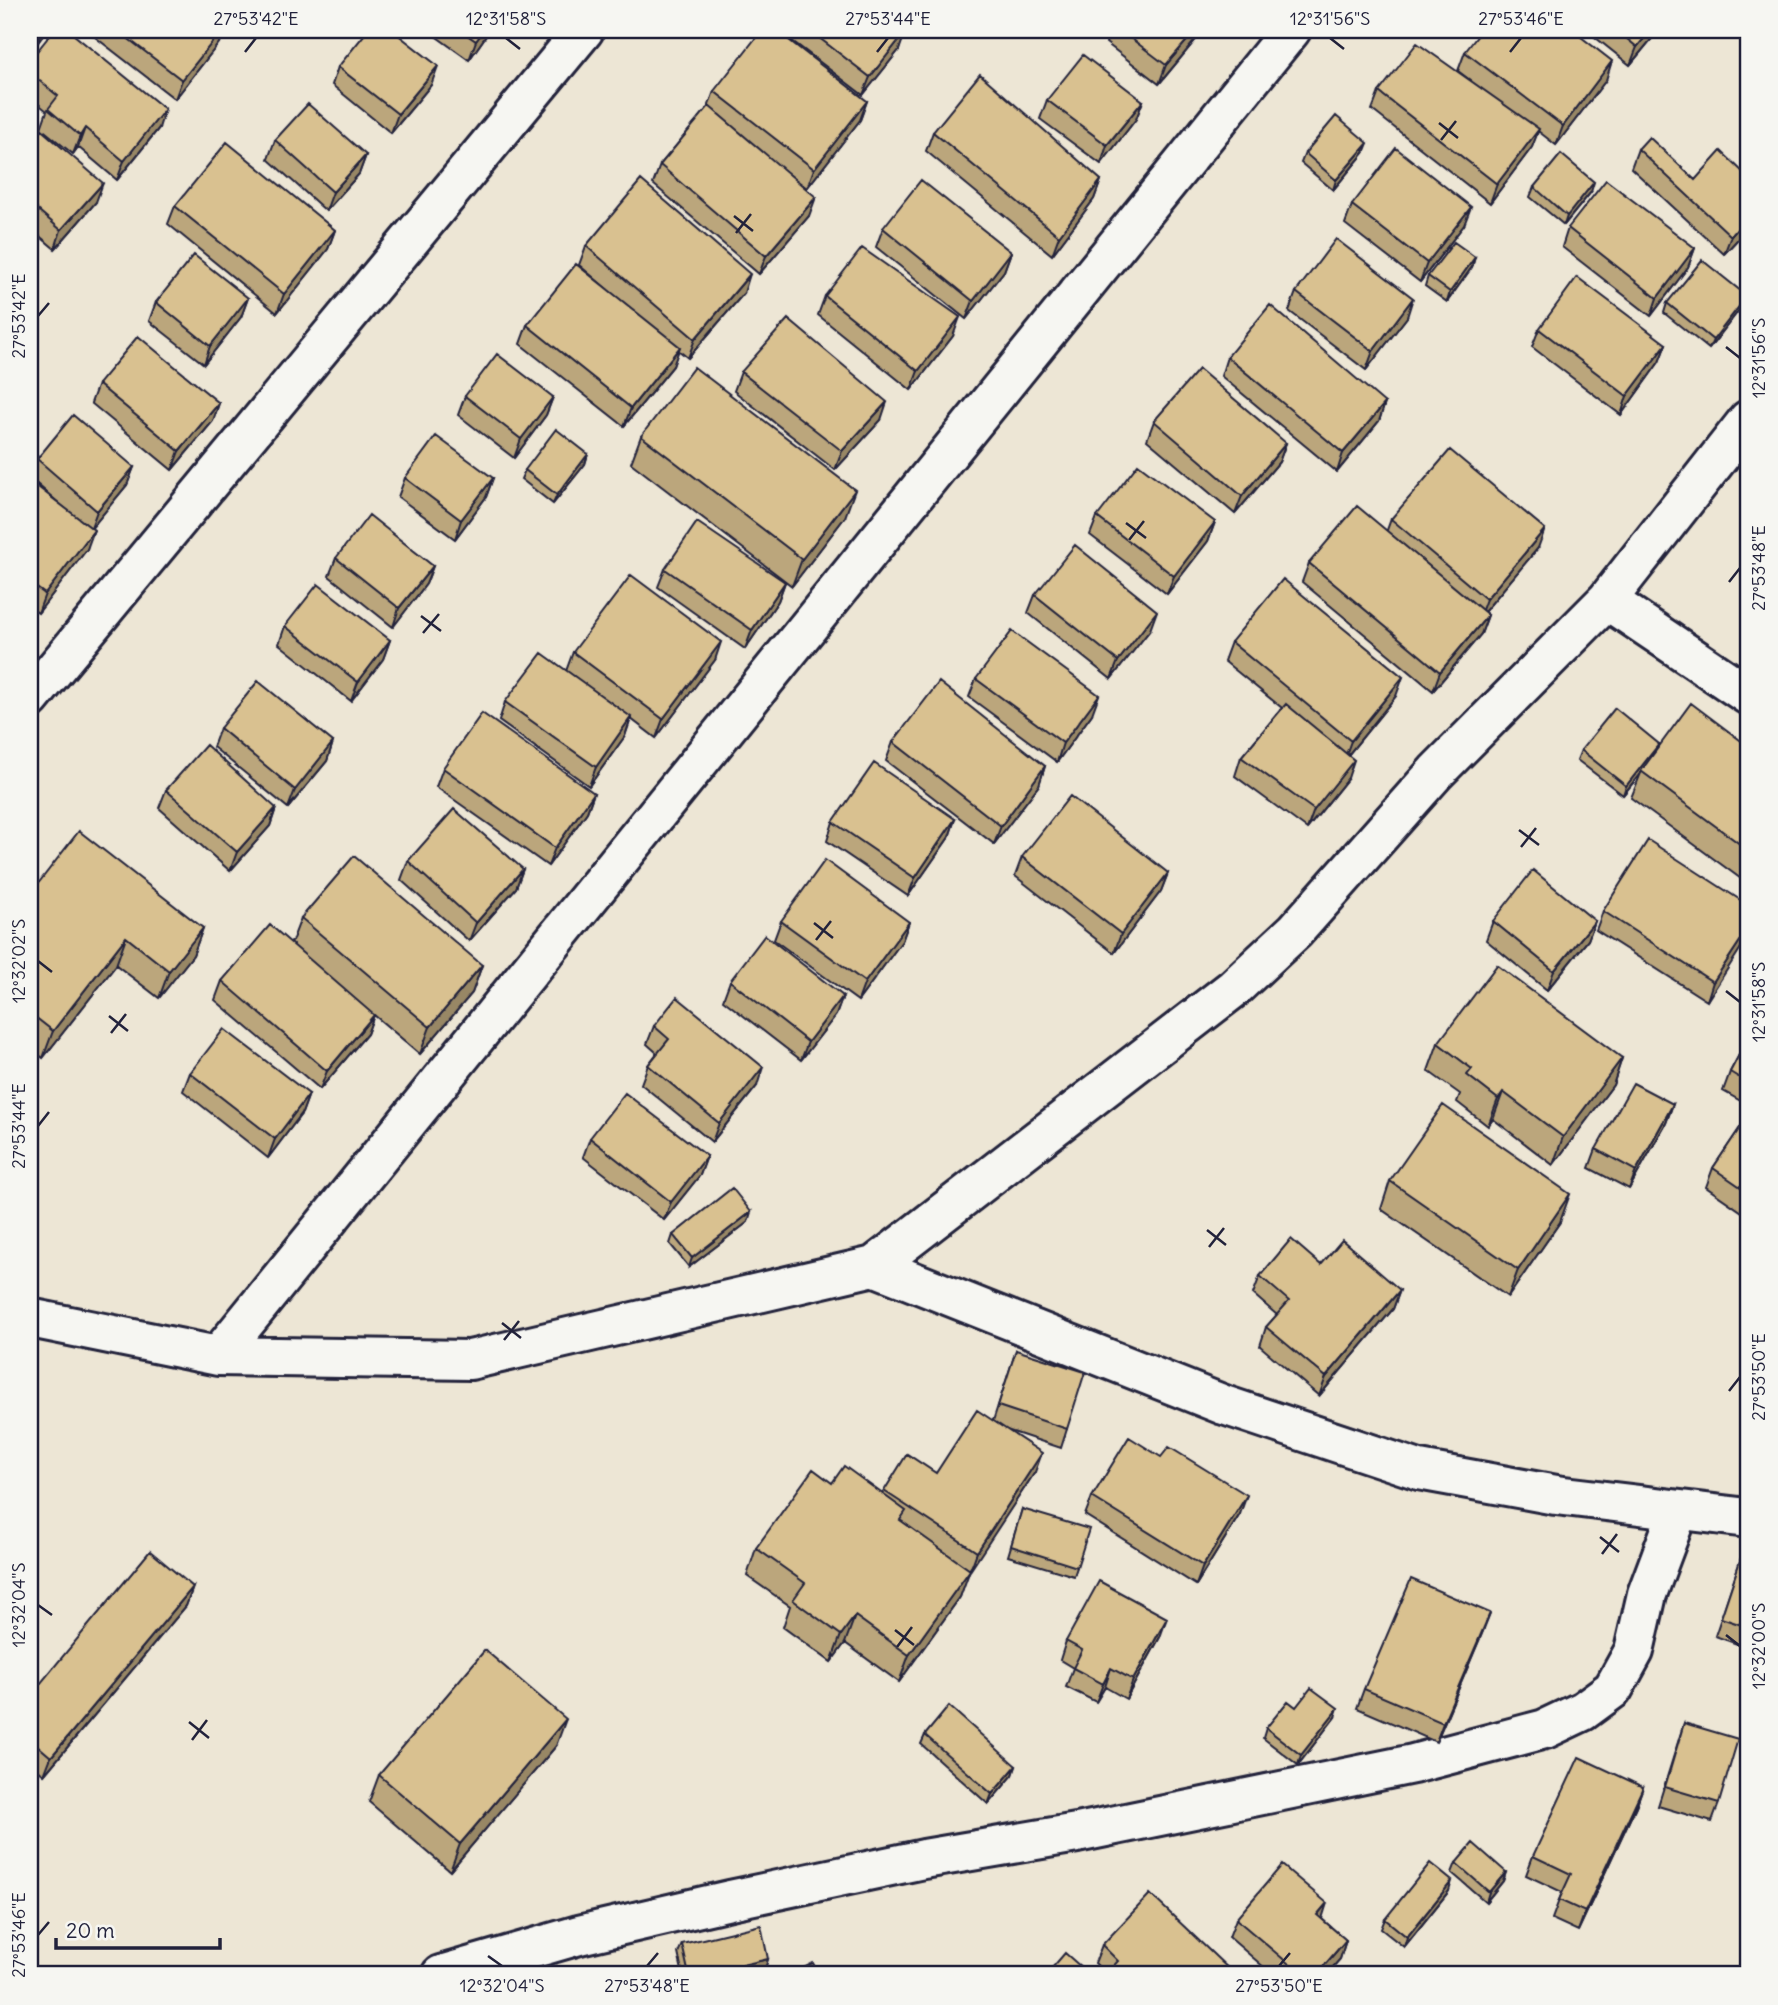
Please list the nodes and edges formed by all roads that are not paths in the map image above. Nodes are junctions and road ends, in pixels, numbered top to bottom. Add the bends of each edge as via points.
1 (584, 30) edge
2 (1291, 30) edge
3 (1748, 420) edge
4 (1607, 600) junction
5 (1748, 695) edge
6 (30, 699) edge
7 (874, 1266) junction
8 (30, 1318) edge
9 (218, 1356) junction
10 (1678, 1511) junction
11 (1748, 1518) edge
12 (441, 1975) edge

1 - 6 street
2 - 9 street
3 - 4 street
4 - 5 street
4 - 7 street via 1436,772 1295,931 1234,988
7 - 9 street via 470,1360
7 - 10 street via 1224,1405 1419,1470
8 - 9 street
10 - 11 street
10 - 12 street via 1647,1594 1634,1651 1613,1689 1583,1711 1545,1728 1400,1767 730,1900 579,1935

